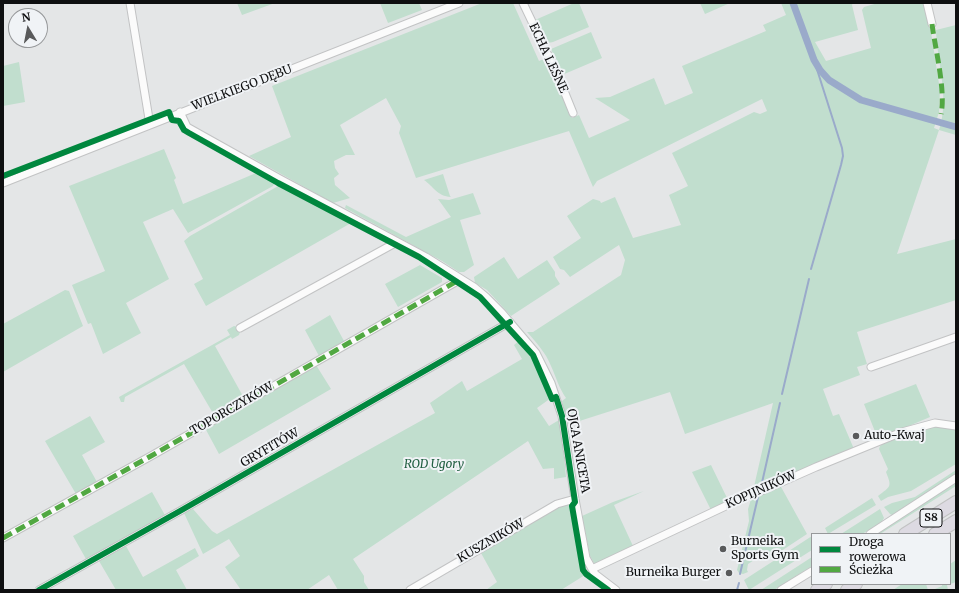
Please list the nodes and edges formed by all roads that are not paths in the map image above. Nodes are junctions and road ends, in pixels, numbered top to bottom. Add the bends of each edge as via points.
1 (130, 3) edge
2 (459, 3) edge
3 (523, 3) edge
4 (927, 3) edge
5 (932, 24) dead end
6 (180, 112) junction
7 (573, 113) dead end
8 (150, 125) junction
9 (3, 183) edge
10 (397, 242) junction
11 (461, 279) junction
12 (510, 322) junction
13 (240, 328) dead end
14 (956, 337) edge
15 (871, 367) dead end
16 (956, 426) edge
17 (956, 478) edge
18 (575, 499) junction
19 (956, 502) edge
20 (956, 521) edge
21 (872, 533) edge
22 (907, 533) edge
23 (937, 533) edge
24 (3, 538) edge
25 (592, 569) junction
26 (811, 571) edge
27 (39, 590) edge
28 (410, 590) edge
29 (616, 590) edge
30 (781, 590) edge

1 - 8 street
2 - 6 street, WIELKIEGO DĘBU
3 - 7 street, ECHA LEŚNE
4 - 5 street
6 - 8 street, WIELKIEGO DĘBU
6 - 10 street, OJCA ANICETA via 188,127
8 - 9 street, WIELKIEGO DĘBU
10 - 11 street, OJCA ANICETA
10 - 13 street
11 - 12 street, OJCA ANICETA via 486,297
11 - 24 street, TOPORCZYKÓW
12 - 18 street, OJCA ANICETA via 536,353 551,383 562,416
12 - 27 street, GRYFITÓW
14 - 15 street
16 - 25 street, KOPIJNIKÓW via 935,423 902,432 749,494
17 - 21 street
18 - 25 street, OJCA ANICETA via 585,556
18 - 28 street, KUSZNIKÓW via 539,513
19 - 22 highway, S8
20 - 23 highway, S8
25 - 29 street, OJCA ANICETA
26 - 30 street

